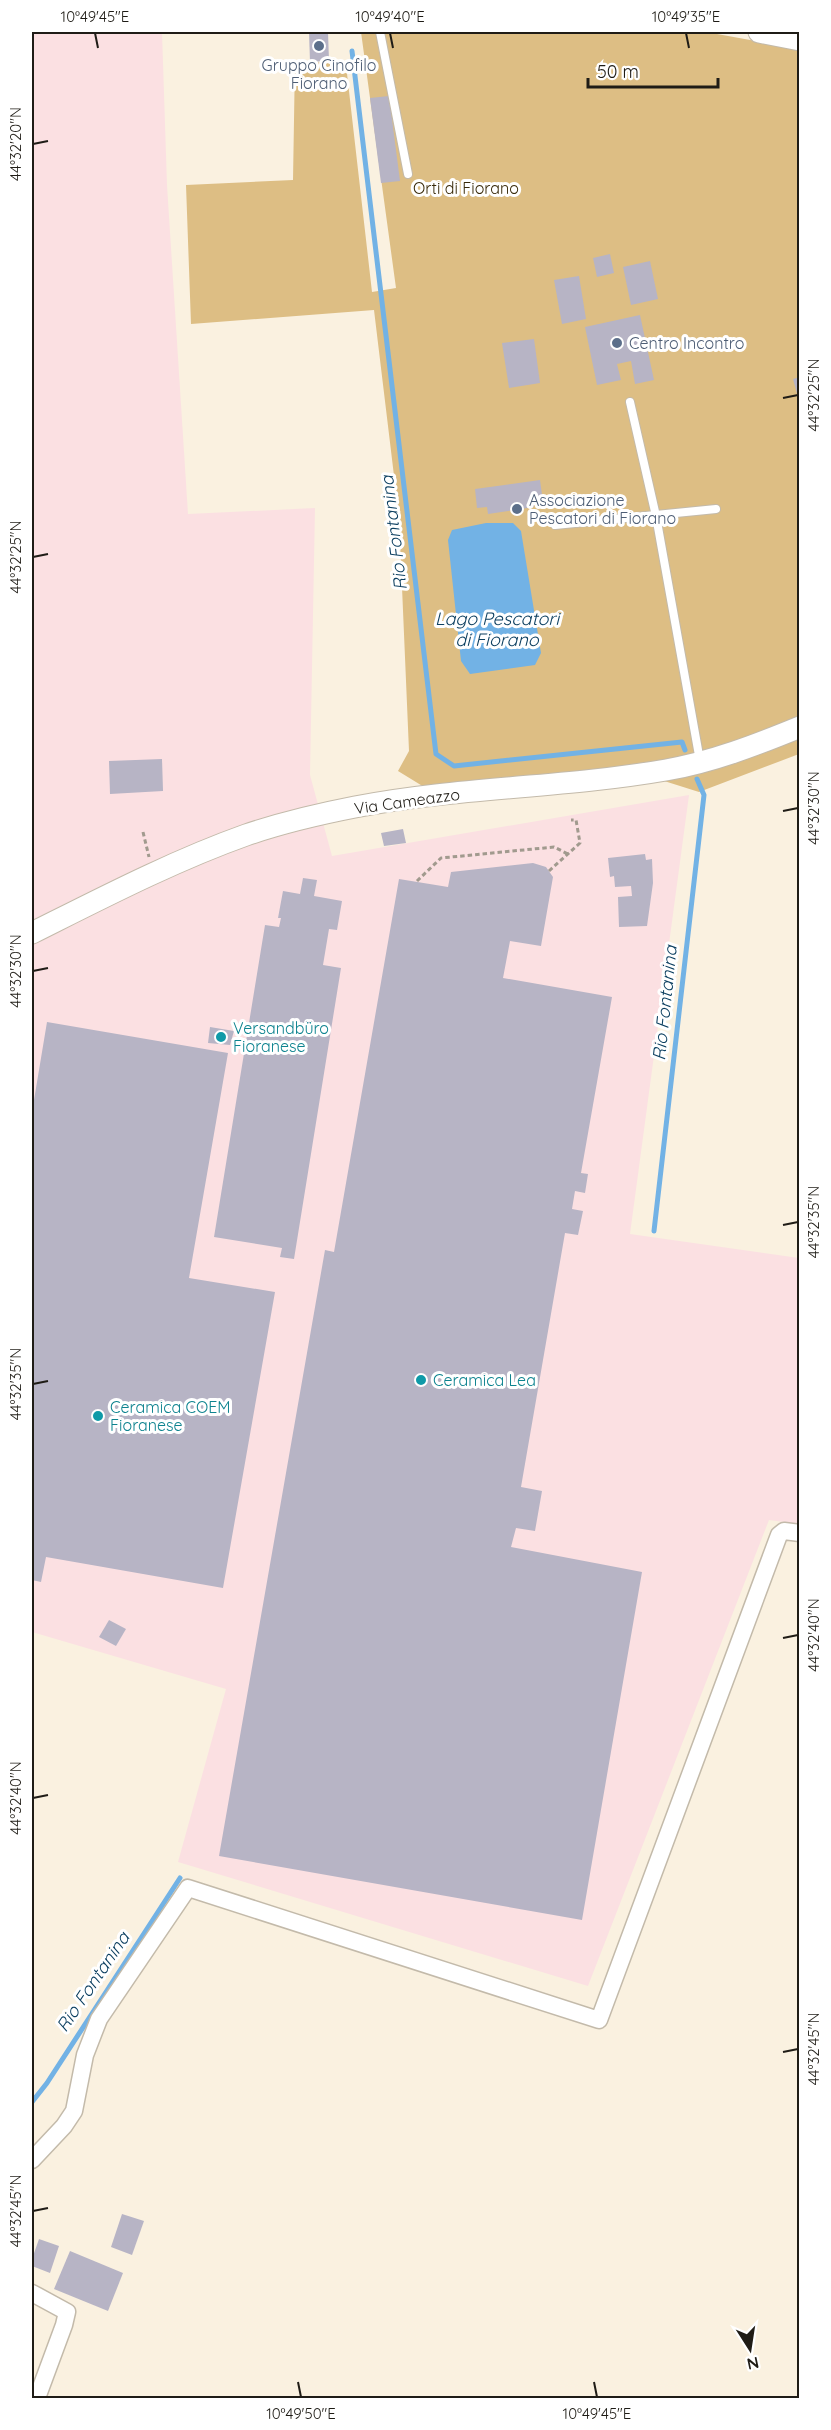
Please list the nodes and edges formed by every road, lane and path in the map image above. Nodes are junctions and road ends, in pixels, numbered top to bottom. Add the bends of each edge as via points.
1 (380, 32) edge
2 (759, 32) edge
3 (800, 40) edge
4 (408, 174) dead end
5 (630, 402) dead end
6 (716, 509) dead end
7 (656, 516) junction
8 (555, 525) dead end
9 (800, 728) edge
10 (700, 763) junction
11 (571, 820) dead end
12 (143, 832) dead end
13 (568, 854) junction
14 (150, 862) dead end
15 (549, 871) dead end
16 (417, 881) dead end
17 (32, 933) edge
18 (800, 1533) edge
19 (32, 2160) edge
20 (32, 2294) edge
21 (37, 2398) edge

1 - 4 lane
2 - 3 street
5 - 7 lane
6 - 7 lane
7 - 8 lane
7 - 10 lane
9 - 10 street, Via Cameazzo
10 - 17 street, Via Cameazzo via 596,780 385,802 296,821 216,846
11 - 13 path via 576,819 580,843
12 - 14 path
13 - 15 path
13 - 16 path via 554,847 441,858
18 - 19 street via 784,1531 779,1535 598,2020 188,1888 99,2019 89,2039 74,2111
20 - 21 street via 67,2312

